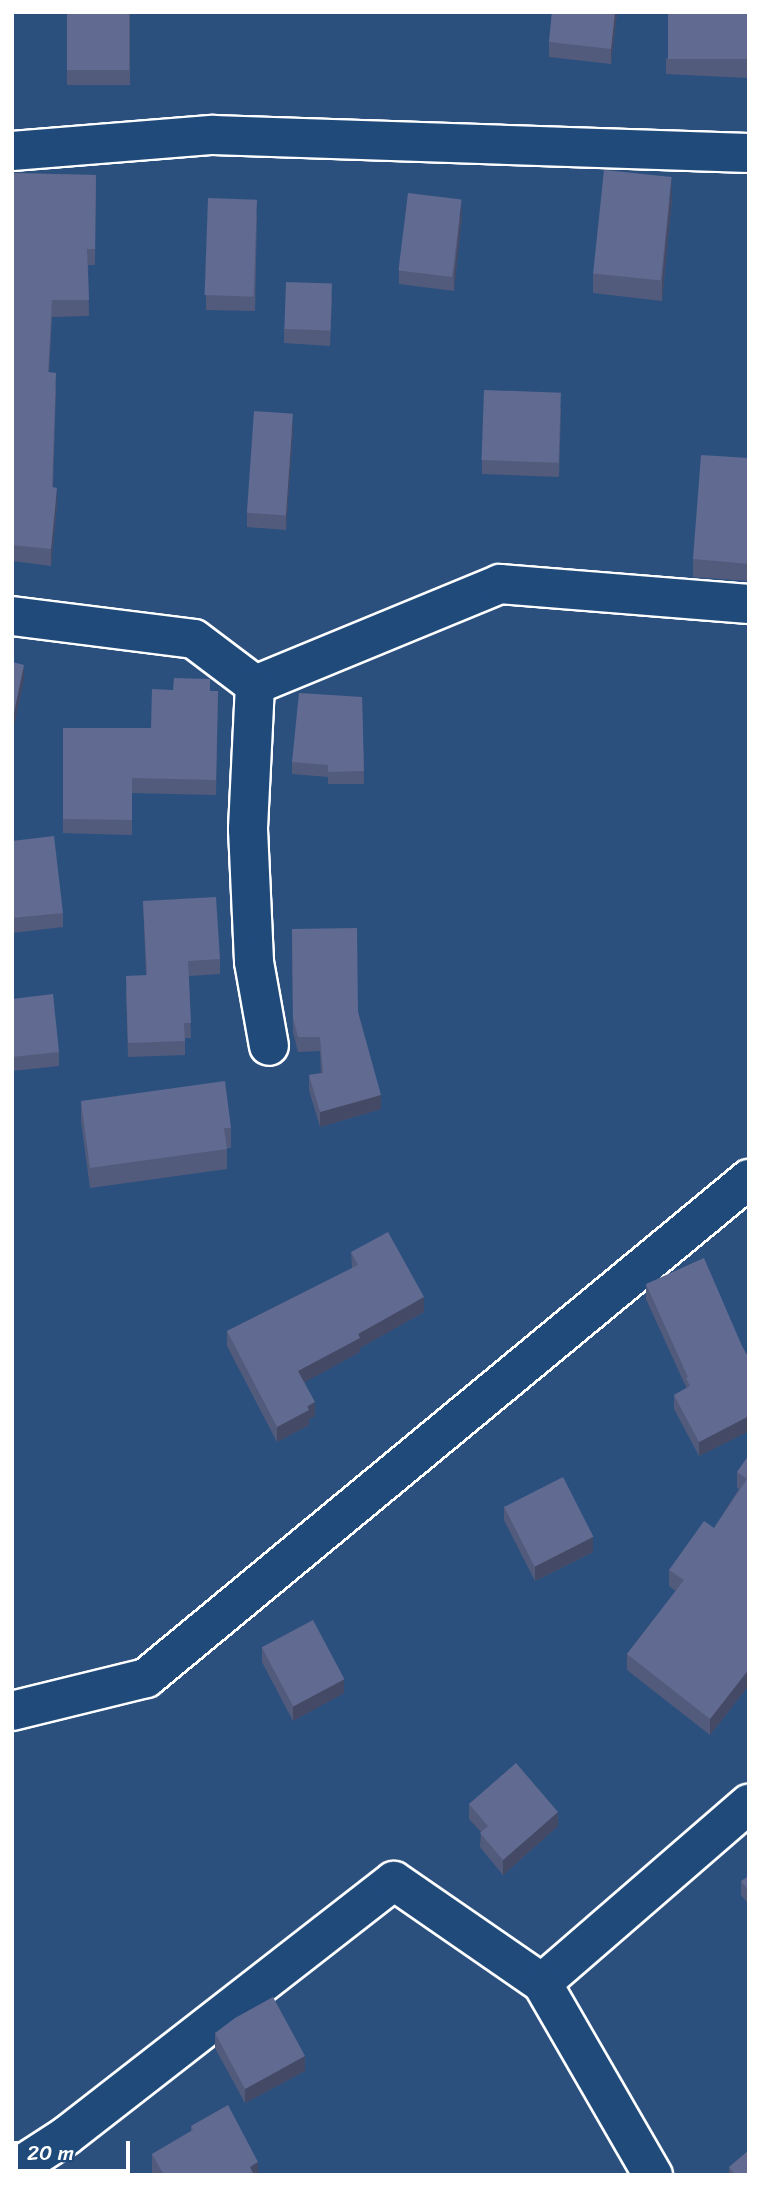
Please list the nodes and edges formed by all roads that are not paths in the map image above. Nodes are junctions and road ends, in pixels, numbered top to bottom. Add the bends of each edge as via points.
1 (12, 151) edge
2 (749, 153) edge
3 (749, 604) edge
4 (12, 615) edge
5 (255, 685) junction
6 (269, 1046) dead end
7 (749, 1179) edge
8 (12, 1711) edge
9 (749, 1804) edge
10 (542, 1983) junction
11 (12, 2171) edge
12 (653, 2175) edge

1 - 2 street via 212,135
3 - 5 street via 500,584
4 - 5 street via 194,639
5 - 6 street via 249,855 254,962
7 - 8 street via 146,1678
9 - 10 street
10 - 11 street via 394,1881 66,2136
10 - 12 street

